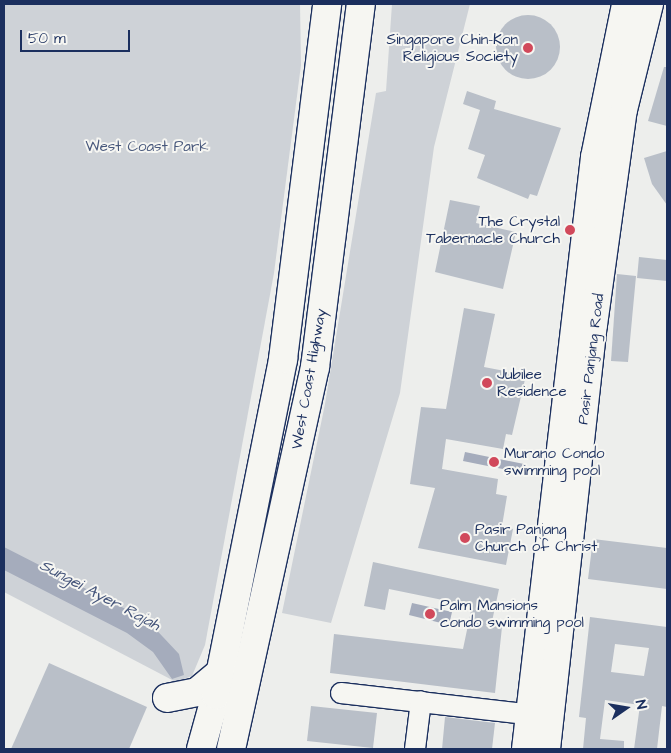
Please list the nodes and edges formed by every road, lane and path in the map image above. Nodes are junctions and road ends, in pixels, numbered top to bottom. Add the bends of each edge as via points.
1 (327, 4) edge
2 (361, 4) edge
3 (625, 4) edge
4 (650, 4) edge
5 (270, 573) junction
6 (220, 673) junction
7 (341, 693) dead end
8 (167, 698) dead end
9 (421, 701) junction
10 (540, 716) junction
11 (201, 749) edge
12 (230, 749) edge
13 (247, 749) edge
14 (415, 749) edge
15 (525, 749) edge
16 (547, 749) edge

1 - 6 highway, West Coast Highway via 283,359
2 - 5 highway, West Coast Highway via 315,367
3 - 10 main road, Pasir Panjang Road via 601,111 590,192
4 - 10 main road, Pasir Panjang Road via 624,110
5 - 12 highway, West Coast Highway
5 - 13 highway via 269,650
6 - 8 highway via 197,692
6 - 11 highway, West Coast Highway
7 - 9 street
9 - 10 street
9 - 14 street
10 - 15 main road, Pasir Panjang Road
10 - 16 main road, Pasir Panjang Road

